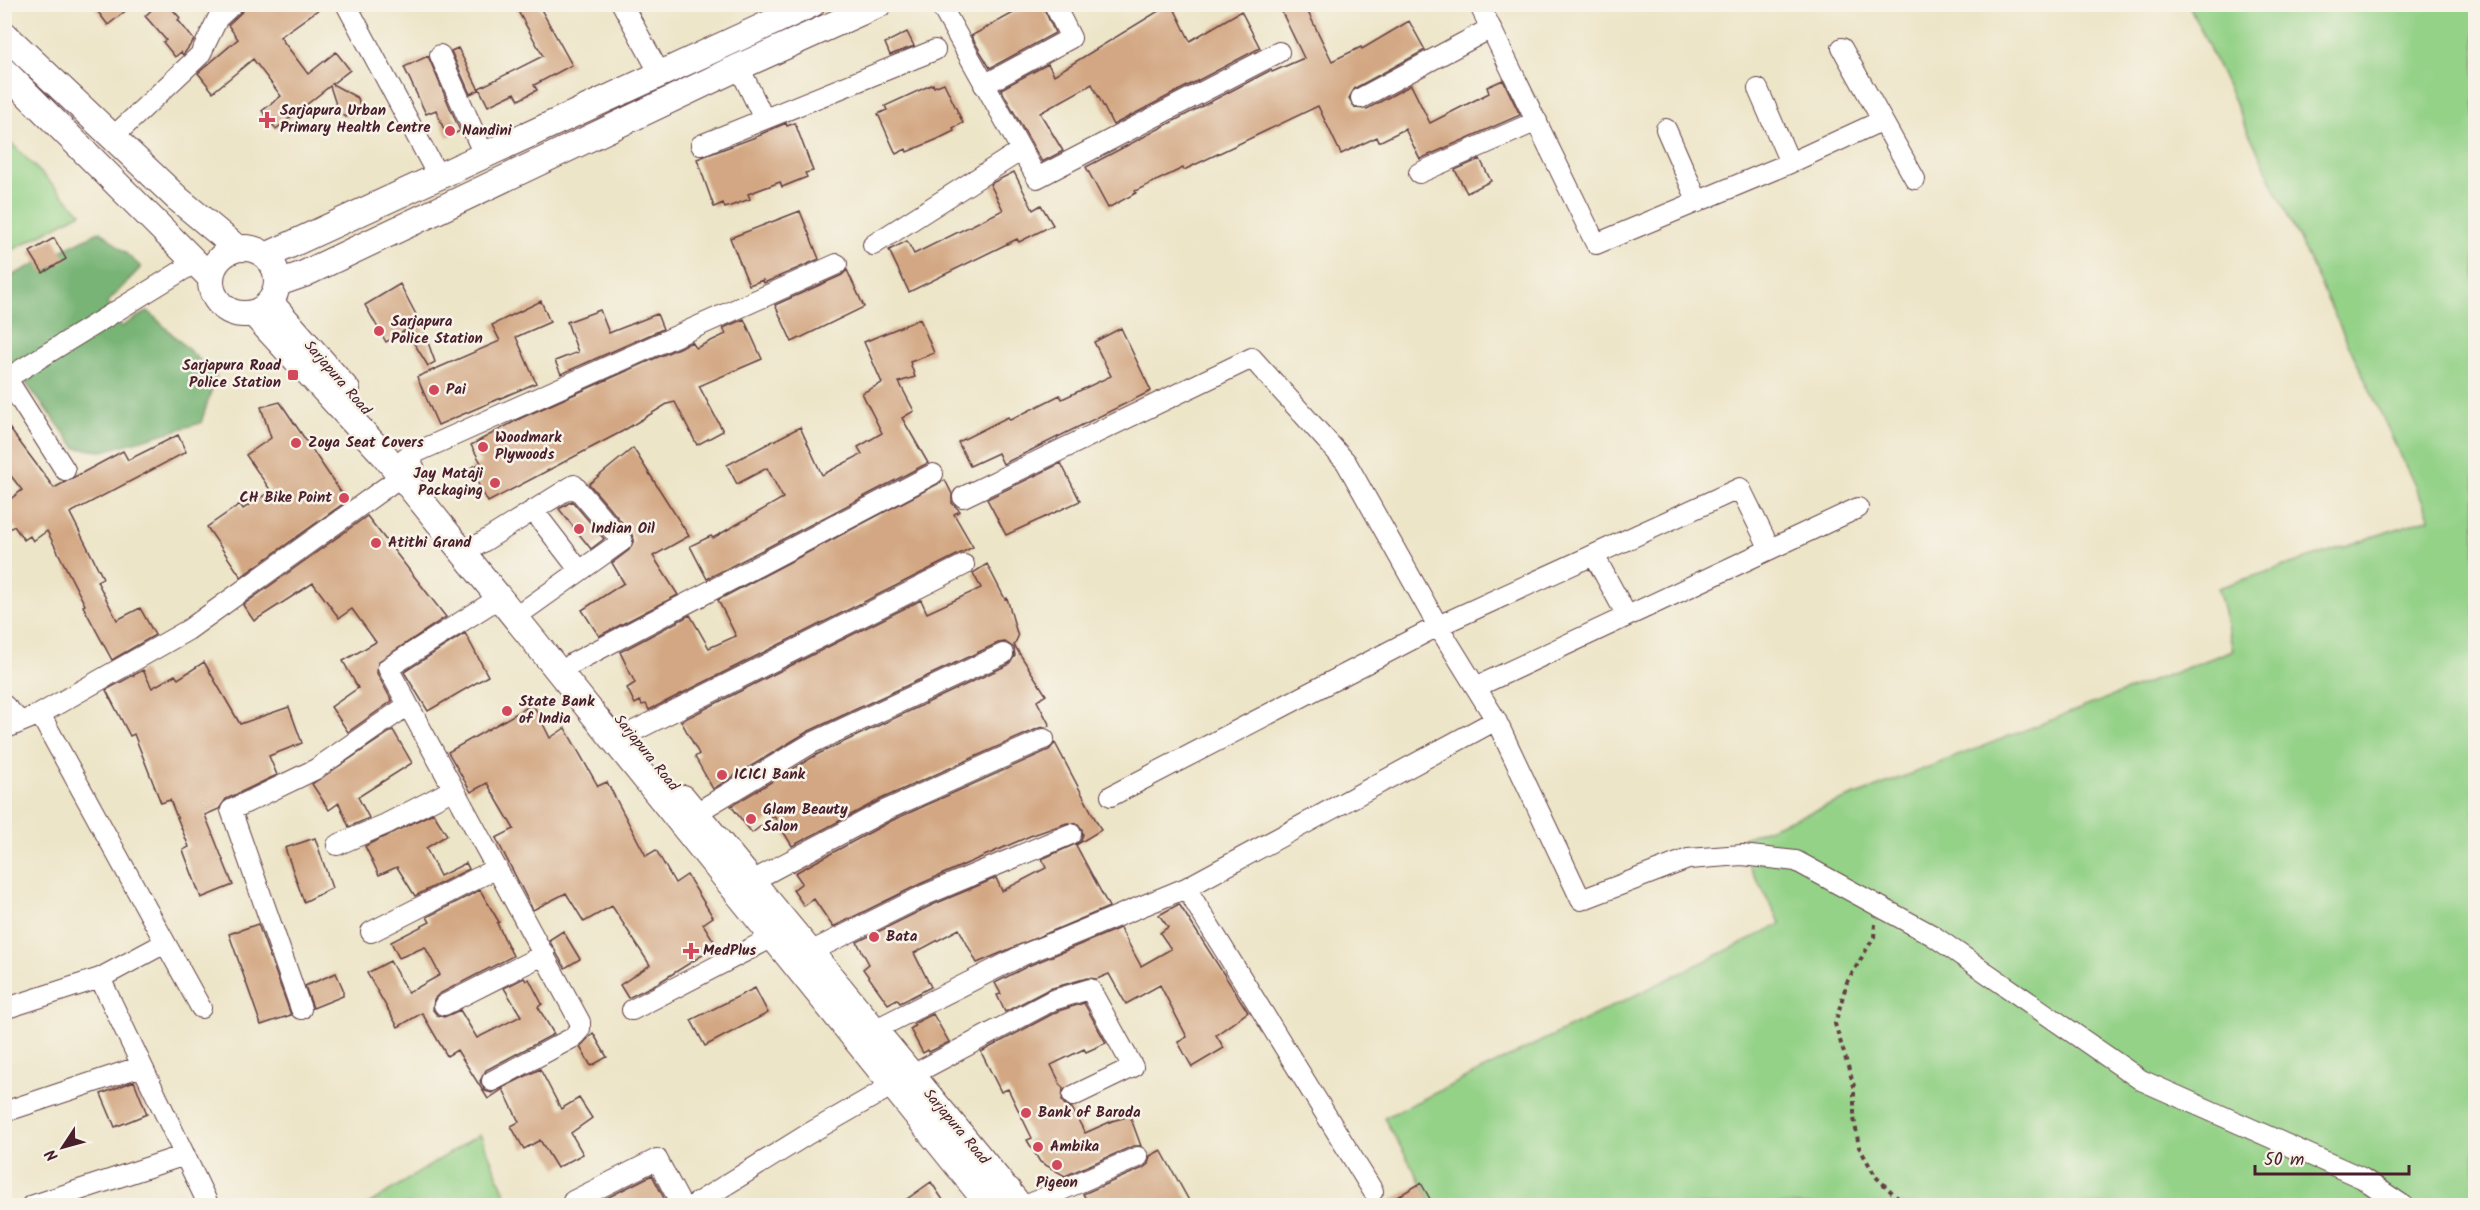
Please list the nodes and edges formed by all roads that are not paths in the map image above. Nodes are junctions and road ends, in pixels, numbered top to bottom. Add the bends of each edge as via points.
1 (233, 4) edge
2 (346, 4) edge
3 (622, 4) edge
4 (940, 4) edge
5 (1054, 4) edge
6 (1479, 4) edge
7 (809, 5) edge
8 (870, 6) edge
9 (1491, 28) junction
10 (4, 34) edge
11 (1842, 48) dead end
12 (934, 50) dead end
13 (1279, 52) dead end
14 (440, 55) dead end
15 (739, 68) junction
16 (4, 71) edge
17 (660, 74) junction
18 (984, 85) junction
19 (1758, 89) dead end
20 (64, 90) junction
21 (1361, 98) dead end
22 (46, 112) junction
23 (764, 119) junction
24 (1537, 121) junction
25 (1881, 121) junction
26 (1666, 129) dead end
27 (113, 137) junction
28 (701, 144) dead end
29 (1020, 151) junction
30 (484, 155) junction
31 (1790, 163) junction
32 (1419, 173) dead end
33 (438, 176) junction
34 (1914, 179) dead end
35 (1698, 202) junction
36 (873, 245) dead end
37 (237, 248) junction
38 (266, 256) junction
39 (837, 264) dead end
40 (203, 270) junction
41 (267, 299) junction
42 (6, 379) edge
43 (407, 467) junction
44 (65, 470) dead end
45 (933, 474) dead end
46 (963, 497) dead end
47 (1858, 508) dead end
48 (533, 510) junction
49 (478, 545) junction
50 (1770, 549) junction
51 (1594, 555) junction
52 (964, 565) dead end
53 (580, 571) junction
54 (499, 598) junction
55 (1627, 616) junction
56 (531, 620) junction
57 (1438, 626) junction
58 (1003, 654) dead end
59 (573, 663) junction
60 (1476, 687) junction
61 (4, 705) edge
62 (408, 705) junction
63 (40, 714) junction
64 (1496, 720) junction
65 (13, 726) edge
66 (630, 733) junction
67 (1044, 739) dead end
68 (644, 764) junction
69 (454, 789) junction
70 (1111, 796) dead end
71 (696, 813) junction
72 (1071, 834) dead end
73 (337, 845) dead end
74 (497, 868) junction
75 (752, 881) junction
76 (1186, 888) junction
77 (371, 932) dead end
78 (773, 937) junction
79 (165, 943) junction
80 (810, 952) junction
81 (545, 954) junction
82 (100, 978) junction
83 (444, 1005) dead end
84 (201, 1008) dead end
85 (4, 1009) edge
86 (301, 1009) dead end
87 (633, 1010) dead end
88 (872, 1038) junction
89 (142, 1066) junction
90 (903, 1080) junction
91 (492, 1081) dead end
92 (1073, 1096) dead end
93 (4, 1112) edge
94 (185, 1155) junction
95 (1138, 1157) dead end
96 (1373, 1191) dead end
97 (1011, 1202) edge
98 (31, 1206) edge
99 (209, 1206) edge
100 (575, 1206) edge
101 (682, 1206) edge
102 (692, 1206) edge
103 (2404, 1206) edge

1 - 27 street via 218,18 200,55
2 - 33 street
3 - 17 street
4 - 18 street
5 - 18 street via 1071,38
6 - 9 street
7 - 17 main road
8 - 15 main road
9 - 21 street
9 - 24 street
10 - 20 main road
11 - 25 street
12 - 23 street
13 - 29 street via 1037,178
14 - 30 street
15 - 23 street
15 - 41 main road via 304,274
16 - 22 main road
17 - 30 main road
18 - 29 street
19 - 31 street
20 - 22 main road
20 - 27 main road
22 - 40 main road
23 - 28 street
24 - 32 street
24 - 35 street via 1596,244
25 - 31 street
25 - 34 street
26 - 35 street
27 - 37 main road
29 - 36 street
30 - 33 main road
31 - 35 street
33 - 38 main road
37 - 38 main road via 258,250
37 - 40 main road
38 - 41 main road via 273,264
39 - 43 street
40 - 41 main road via 224,306 243,314
40 - 42 street
41 - 43 main road, Sarjapura Road
42 - 44 street
43 - 49 main road, Sarjapura Road
43 - 54 main road, Sarjapura Road
43 - 63 street via 188,630
45 - 59 street
46 - 57 street via 1252,358 1346,462
47 - 50 street
48 - 49 street
48 - 53 street
48 - 53 street via 574,485 622,541
49 - 56 main road, Sarjapura Road
50 - 51 street via 1740,488
50 - 55 street
51 - 55 street
51 - 57 street
52 - 66 street
53 - 56 street
54 - 56 main road, Sarjapura Road
54 - 62 street via 388,668
55 - 60 street
56 - 59 main road, Sarjapura Road
56 - 68 main road, Sarjapura Road
57 - 60 street
57 - 70 street
58 - 71 street via 812,742
59 - 66 main road, Sarjapura Road
60 - 64 street
61 - 65 street
62 - 69 street
62 - 86 street via 316,769 231,810
63 - 65 street
63 - 79 street
64 - 76 street
64 - 103 street via 1581,900 1688,859 1742,855 1796,861 1932,935 2141,1080 2362,1178
66 - 68 main road, Sarjapura Road
67 - 75 street via 886,810
68 - 71 main road, Sarjapura Road
68 - 78 main road, Sarjapura Road
69 - 73 street
69 - 74 street
71 - 75 main road, Sarjapura Road
72 - 80 street via 926,895
74 - 77 street
74 - 81 street
75 - 80 main road, Sarjapura Road
76 - 88 street via 1023,955
76 - 96 street
78 - 87 street
78 - 88 main road, Sarjapura Road
79 - 82 street
79 - 84 street
80 - 88 main road, Sarjapura Road
81 - 83 street
81 - 91 street via 578,1016 580,1029 572,1038
82 - 85 street
82 - 89 street
88 - 90 main road, Sarjapura Road
89 - 93 street
89 - 94 street
90 - 92 street via 1053,1000 1090,989 1133,1067
90 - 97 main road, Sarjapura Road
90 - 102 street
94 - 98 street
94 - 99 street
95 - 97 street
100 - 101 street via 573,1201 657,1159

